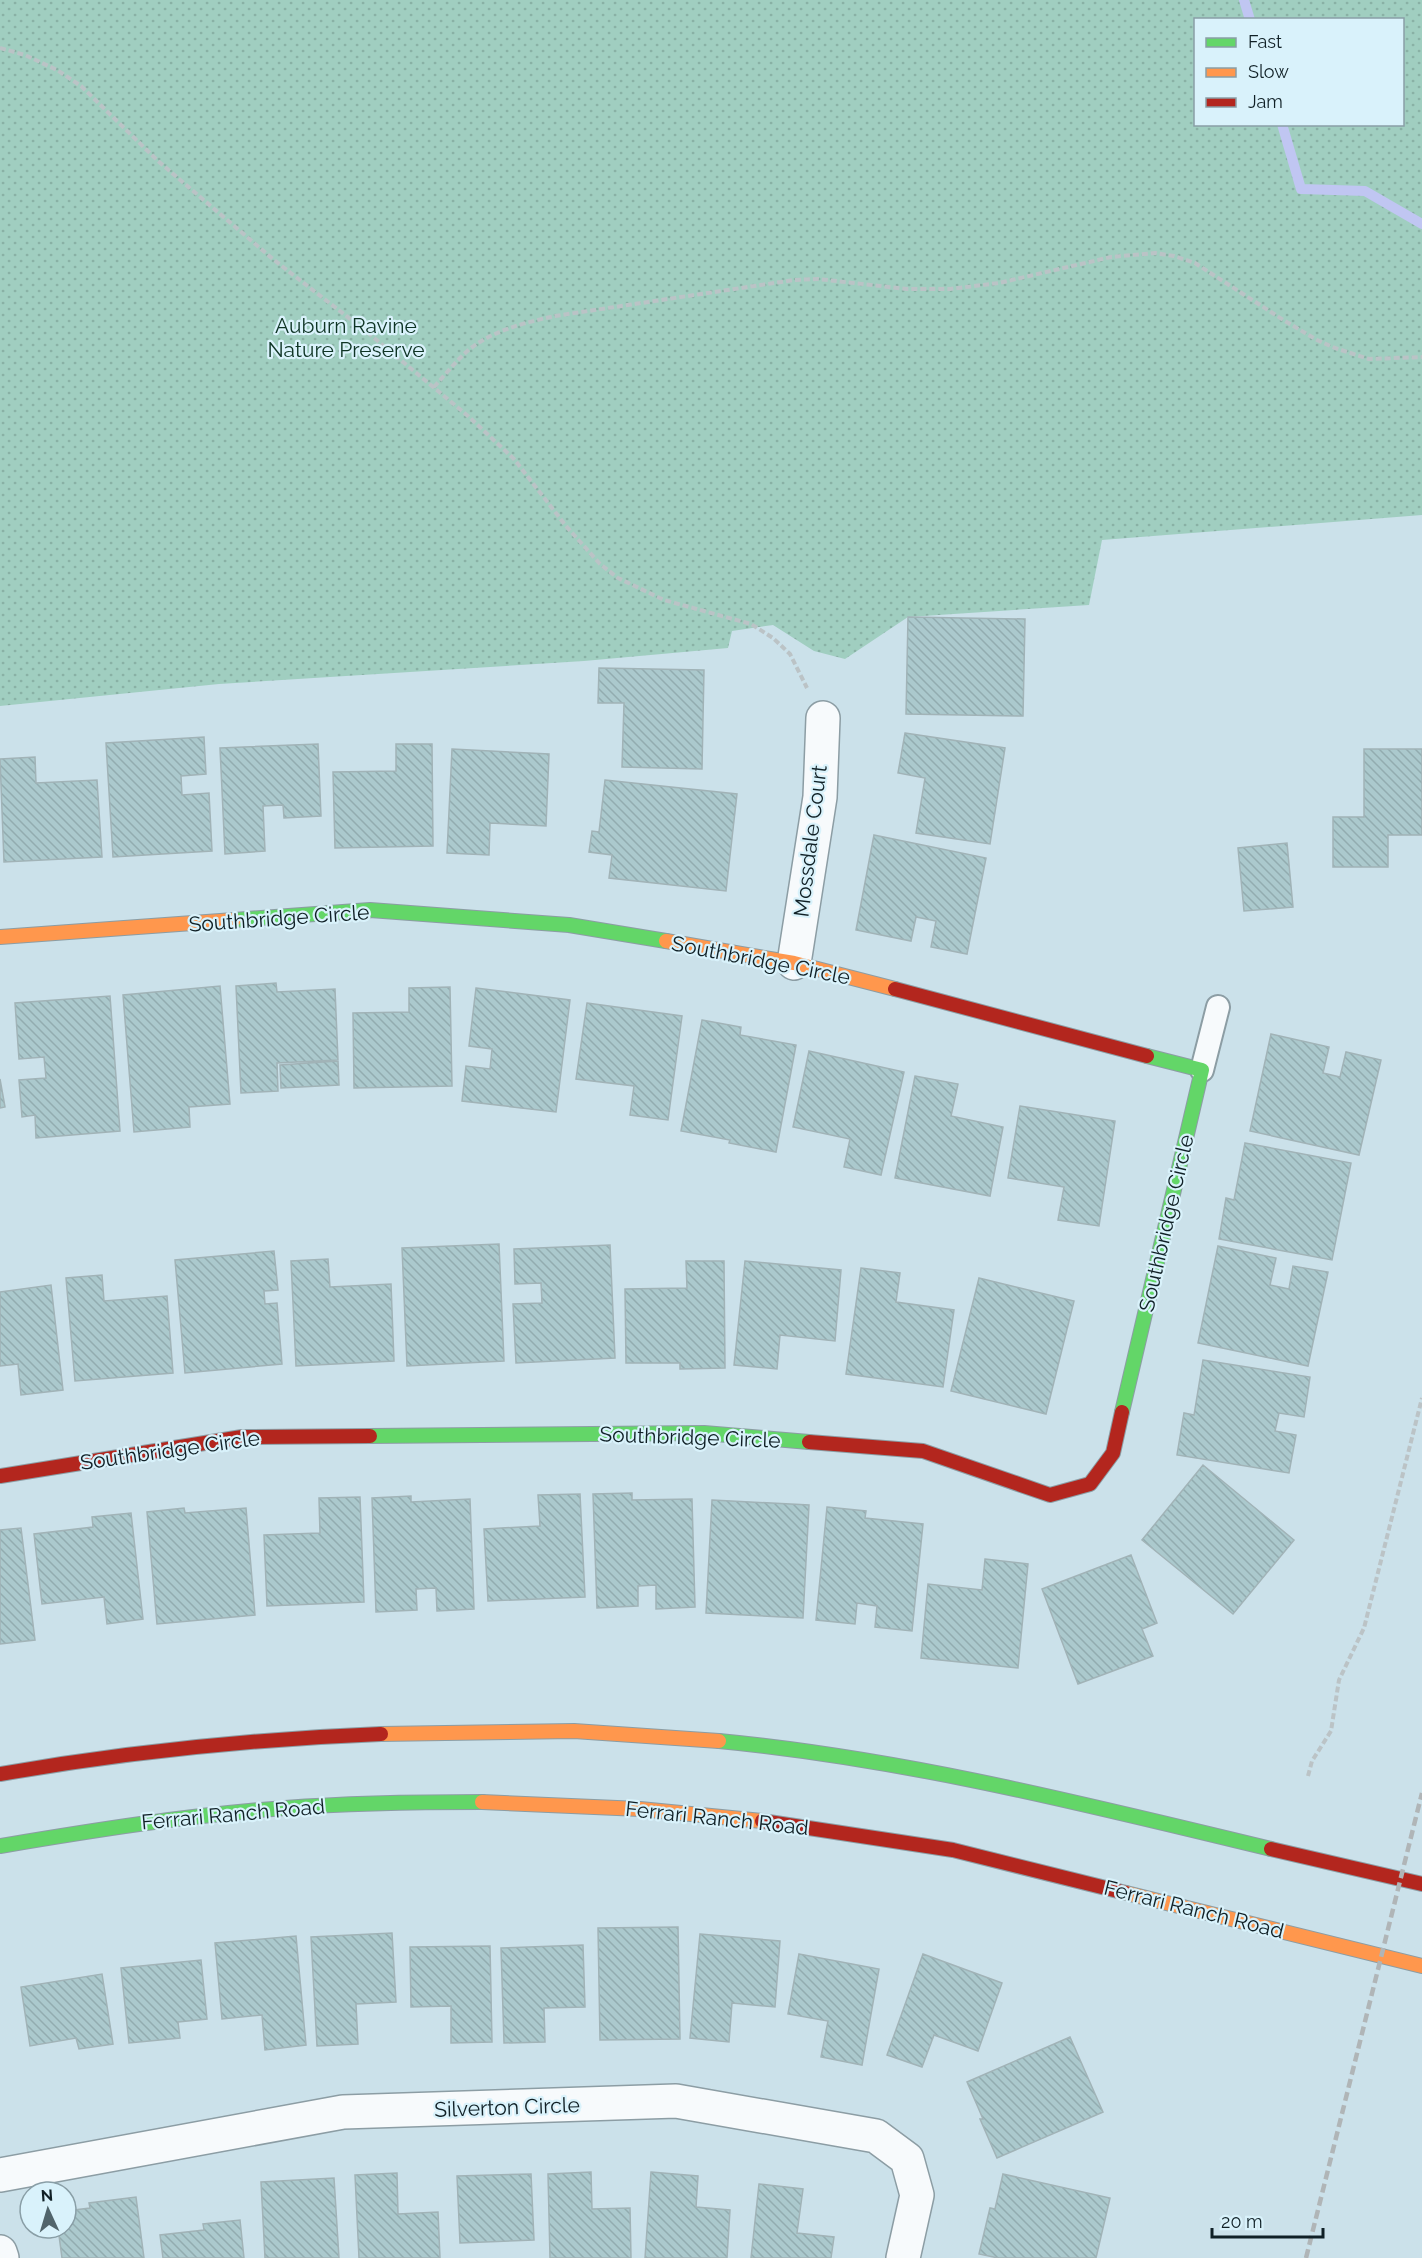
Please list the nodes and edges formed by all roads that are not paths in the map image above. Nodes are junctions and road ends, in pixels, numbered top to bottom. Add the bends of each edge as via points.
1 (823, 718) road end
2 (0, 937) edge
3 (794, 963) junction
4 (1218, 1007) dead end
5 (1202, 1070) junction
6 (0, 1476) edge
7 (0, 1774) edge
8 (0, 1846) edge
9 (1422, 1884) edge
10 (1422, 1966) edge
11 (0, 2175) edge
12 (0, 2252) edge
13 (2, 2258) edge
14 (903, 2258) edge

1 - 3 street, Mossdale Court via 820,797
2 - 3 main road, Southbridge Circle via 370,910 569,925
3 - 5 main road, Southbridge Circle
4 - 5 lane
5 - 6 main road, Southbridge Circle via 1113,1453 1090,1484 1050,1495 923,1450 704,1433 242,1437
7 - 9 main road via 120,1755 314,1736 512,1731 699,1739 805,1751 970,1779
8 - 10 main road, Ferrari Ranch Road via 143,1822 324,1805 513,1802 703,1813 953,1850
11 - 14 street, Silverton Circle via 343,2112 676,2101 876,2136 907,2159 917,2195
12 - 13 street

